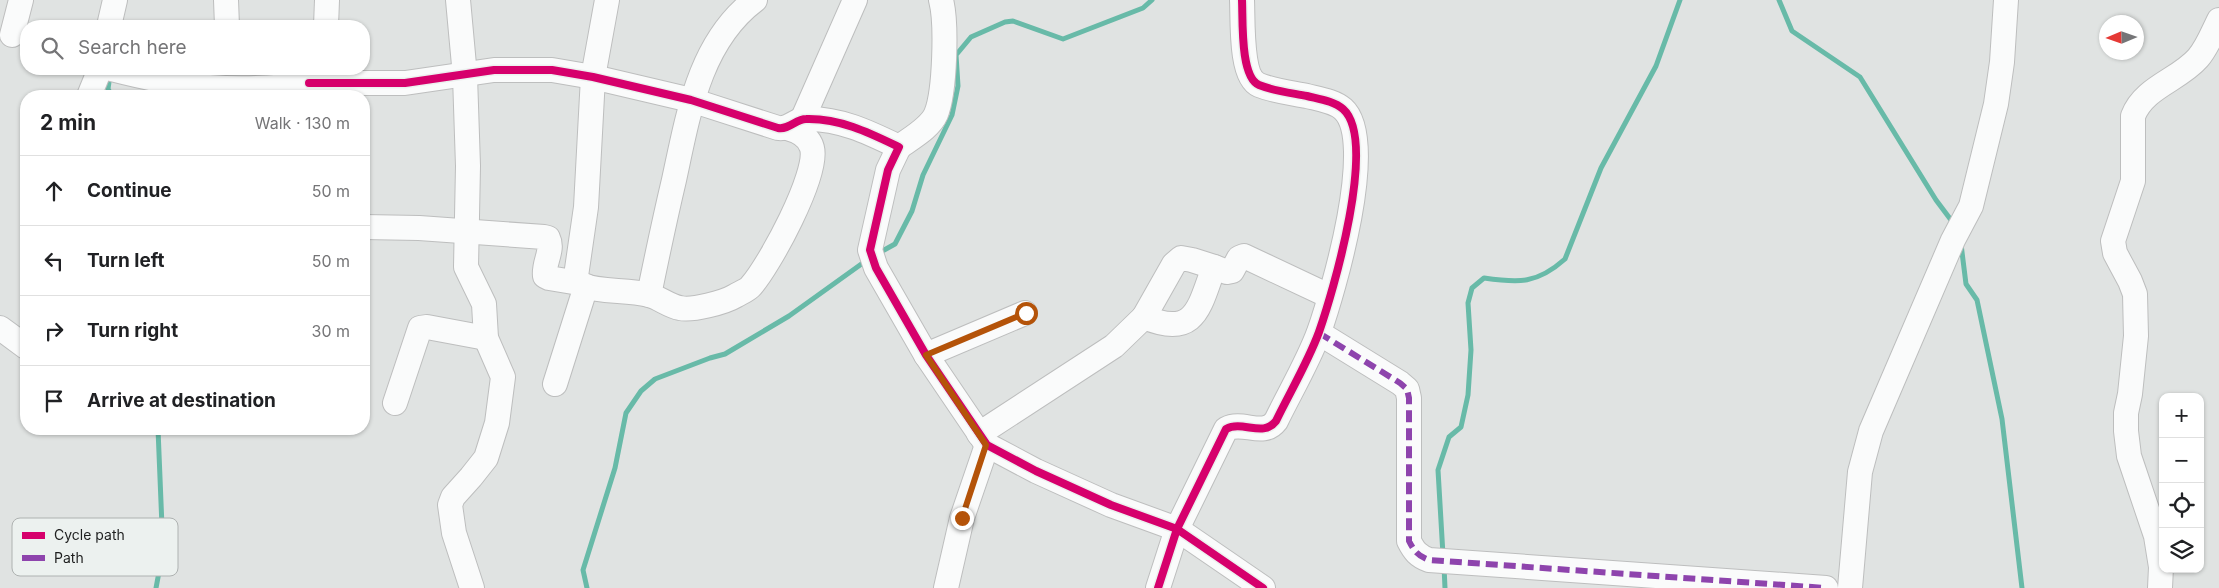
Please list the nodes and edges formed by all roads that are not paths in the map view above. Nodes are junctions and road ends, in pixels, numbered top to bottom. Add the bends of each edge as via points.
1 (21, 0) edge
2 (115, 0) edge
3 (226, 0) edge
4 (327, 0) edge
5 (458, 0) edge
6 (607, 0) edge
7 (855, 0) edge
8 (941, 0) edge
9 (1242, 0) edge
10 (2006, 0) edge
11 (742, 2) edge
12 (111, 20) edge
13 (227, 20) edge
14 (326, 20) edge
15 (2219, 20) edge
16 (13, 38) edge
17 (98, 75) edge
18 (137, 75) edge
19 (465, 76) junction
20 (594, 77) junction
21 (228, 78) edge
22 (299, 84) edge
23 (91, 90) edge
24 (691, 100) junction
25 (795, 123) junction
26 (899, 147) junction
27 (370, 227) edge
28 (467, 230) junction
29 (1214, 267) junction
30 (583, 285) junction
31 (649, 295) junction
32 (1329, 296) junction
33 (1026, 313) dead end
34 (1144, 317) junction
35 (0, 328) edge
36 (1319, 333) junction
37 (486, 338) junction
38 (20, 343) edge
39 (926, 355) junction
40 (555, 384) dead end
41 (396, 403) dead end
42 (983, 439) junction
43 (1177, 529) junction
44 (1747, 585) edge
45 (472, 588) edge
46 (946, 588) edge
47 (1158, 588) edge
48 (1263, 588) edge
49 (1826, 588) edge
50 (1850, 588) edge
51 (2160, 588) edge

1 - 16 street
2 - 12 street
3 - 13 street
4 - 14 street
5 - 19 street
6 - 20 street
7 - 25 street
8 - 26 street via 945,14 942,77 936,114 930,123
9 - 32 street via 1247,70 1254,82 1324,100 1342,109 1352,121 1356,182
10 - 50 street via 1996,104 1971,206 1953,240 1863,455
11 - 24 street via 715,45
15 - 51 street via 2199,57 2145,96 2136,108 2133,116 2133,181 2113,240 2115,253 2135,294 2136,336 2126,431 2129,456 2156,536 2161,567
17 - 23 street
18 - 21 street via 181,85
19 - 20 street via 494,70 552,70
19 - 22 street via 405,84
19 - 28 street
20 - 24 street
20 - 30 street via 586,207 576,276
21 - 22 street
24 - 25 street via 778,128
24 - 31 street
25 - 26 street via 828,120 865,130
25 - 31 street via 797,131 808,139 813,150 810,171 797,207 751,286 734,297 681,309
26 - 39 street via 888,170 873,259
27 - 28 street
28 - 30 street via 548,238 551,244 545,276
28 - 37 street via 466,268 484,304
29 - 32 street via 1232,271 1239,258 1244,256
29 - 34 street via 1181,258 1174,264
29 - 34 street via 1198,309 1190,320 1175,325
30 - 31 street
30 - 40 street
32 - 36 street
33 - 39 street
34 - 42 street via 1114,346
35 - 38 street
36 - 43 street via 1271,427 1264,430 1236,426 1226,429
36 - 44 street via 1407,389 1410,398 1409,541 1420,556 1429,560
37 - 41 street via 420,328
37 - 45 street via 503,378 497,423 486,458 453,496 450,505 454,533
39 - 42 street
42 - 43 street via 1036,472
42 - 46 street
43 - 47 street
43 - 48 street
44 - 49 street

